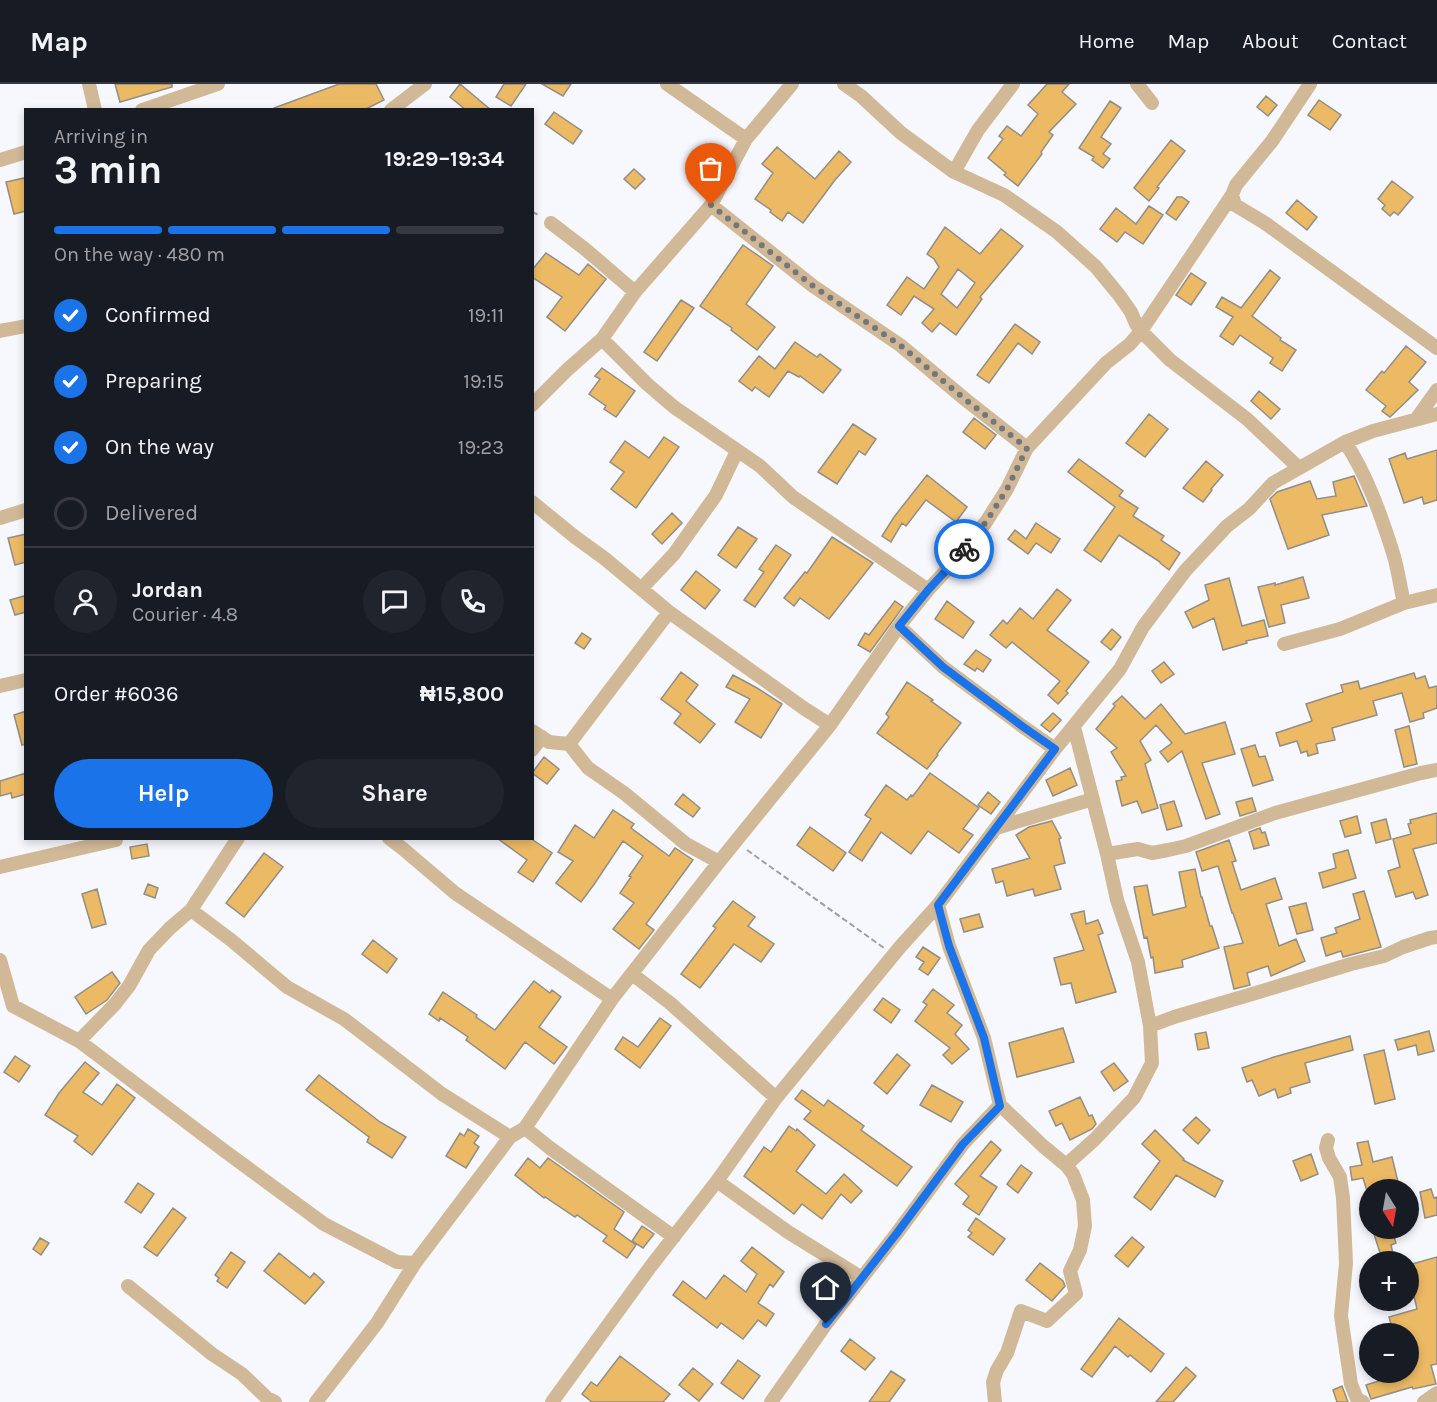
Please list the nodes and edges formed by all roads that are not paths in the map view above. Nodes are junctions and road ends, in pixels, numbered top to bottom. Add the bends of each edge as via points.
1 (89, 84) edge
2 (218, 84) edge
3 (424, 84) edge
4 (667, 84) edge
5 (792, 84) edge
6 (844, 84) edge
7 (1013, 84) edge
8 (1137, 84) edge
9 (1310, 84) edge
10 (1152, 103) dead end
11 (95, 108) edge
12 (148, 108) edge
13 (394, 108) edge
14 (746, 139) junction
15 (24, 153) edge
16 (0, 160) edge
17 (954, 172) junction
18 (1233, 195) junction
19 (711, 205) junction
20 (551, 223) dead end
21 (635, 292) junction
22 (24, 326) edge
23 (0, 330) edge
24 (1141, 331) junction
25 (602, 339) junction
26 (1437, 348) edge
27 (1437, 390) edge
28 (534, 403) edge
29 (1437, 414) edge
30 (1417, 418) junction
31 (1345, 442) junction
32 (1027, 448) junction
33 (737, 451) junction
34 (1299, 468) junction
35 (534, 504) edge
36 (24, 511) edge
37 (0, 518) edge
38 (641, 589) junction
39 (928, 590) junction
40 (1437, 595) edge
41 (1404, 603) junction
42 (669, 612) junction
43 (899, 626) junction
44 (1284, 644) dead end
45 (24, 680) edge
46 (0, 686) edge
47 (830, 725) junction
48 (1074, 727) junction
49 (537, 734) edge
50 (569, 744) junction
51 (1055, 749) junction
52 (1437, 770) edge
53 (1093, 799) junction
54 (996, 828) junction
55 (116, 840) dead end
56 (391, 840) edge
57 (232, 841) edge
58 (1107, 854) junction
59 (719, 862) junction
60 (0, 867) edge
61 (938, 905) junction
62 (191, 910) junction
63 (1437, 937) edge
64 (0, 960) edge
65 (632, 974) junction
66 (612, 999) junction
67 (1150, 1026) junction
68 (79, 1041) junction
69 (776, 1098) junction
70 (1000, 1106) junction
71 (525, 1128) junction
72 (510, 1137) junction
73 (1328, 1140) dead end
74 (1066, 1165) junction
75 (717, 1181) junction
76 (674, 1237) junction
77 (415, 1263) junction
78 (862, 1278) junction
79 (128, 1286) dead end
80 (1437, 1393) edge
81 (275, 1402) edge
82 (316, 1402) edge
83 (552, 1402) edge
84 (771, 1402) edge
85 (994, 1402) edge
86 (1363, 1402) edge
87 (1424, 1402) edge

1 - 11 street
2 - 12 street
3 - 13 street
4 - 14 street
5 - 14 street
6 - 17 street
7 - 17 street via 978,130
8 - 10 street
9 - 18 street via 1272,141 1236,185
14 - 19 street
15 - 16 street
17 - 24 street via 1004,195 1057,232 1119,295
18 - 24 street
18 - 26 street via 1235,205
19 - 21 street
19 - 32 street via 813,286 900,345
20 - 21 street
21 - 25 street
22 - 23 street
24 - 32 street
24 - 34 street
25 - 28 street
25 - 33 street via 674,407
27 - 30 street
29 - 30 street
30 - 31 street
31 - 34 street
31 - 41 street via 1374,499 1394,555
32 - 39 street via 986,522
33 - 38 street via 716,495 674,554
33 - 39 street via 760,466 793,497
34 - 48 street via 1273,483 1185,571 1143,627 1120,669
35 - 38 street
36 - 37 street
38 - 42 street
39 - 43 street
40 - 41 street
41 - 44 street via 1340,629
42 - 47 street
42 - 50 street
43 - 47 street
43 - 51 street via 943,667
45 - 46 street
47 - 59 street
48 - 51 street
48 - 53 street
49 - 50 street via 549,742
50 - 59 street via 588,768 686,844
51 - 54 street
52 - 58 street via 1275,813 1186,846 1152,853 1138,849
53 - 54 street
53 - 58 street
54 - 61 street
55 - 60 street
56 - 66 street via 455,893
57 - 62 street
58 - 67 street via 1117,900 1138,962
59 - 65 street
61 - 69 street
61 - 70 street via 949,946 984,1038
62 - 68 street via 149,950 115,1005
62 - 72 street via 287,987 344,1019 442,1094
63 - 67 street
64 - 68 street via 13,1006
65 - 66 street
65 - 69 street
66 - 71 street
67 - 74 street via 1152,1063 1134,1098
68 - 77 street via 324,1224 397,1262
69 - 75 street
70 - 74 street
70 - 78 street via 963,1144
71 - 72 street
71 - 76 street
72 - 77 street
73 - 86 street via 1326,1148 1340,1177 1343,1198 1344,1345 1351,1384 1357,1399
74 - 85 street via 1083,1200 1085,1226 1070,1271 1076,1294 1047,1322 1021,1311 993,1382
75 - 76 street
75 - 78 street
76 - 83 street
77 - 82 street via 377,1323
78 - 84 street
79 - 81 street
80 - 87 street

